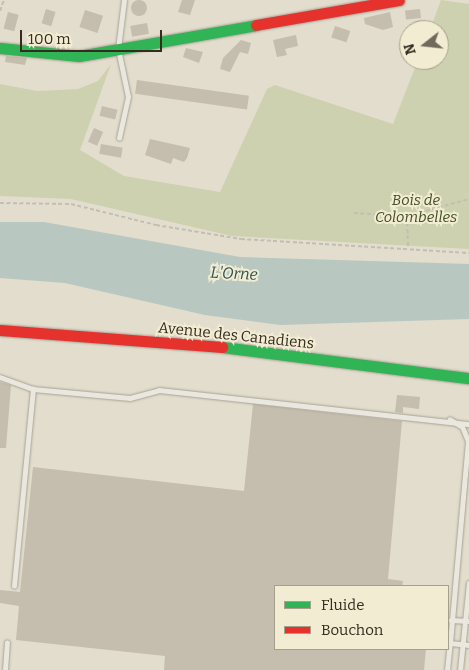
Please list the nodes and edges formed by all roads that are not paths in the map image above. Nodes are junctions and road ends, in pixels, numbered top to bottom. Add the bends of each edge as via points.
1 (124, 0) edge
2 (399, 0) edge
3 (0, 48) edge
4 (118, 49) junction
5 (119, 138) dead end
6 (0, 330) edge
7 (0, 377) edge
8 (469, 378) edge
9 (33, 390) junction
10 (448, 419) junction
11 (469, 424) edge
12 (469, 583) edge
13 (14, 586) dead end
14 (451, 620) junction
15 (467, 621) edge
16 (7, 643) dead end
17 (450, 643) junction
18 (463, 644) junction
19 (469, 645) edge
20 (4, 670) edge
21 (447, 670) edge
22 (460, 670) edge

1 - 4 lane
2 - 4 street
3 - 4 street via 62,56
4 - 5 lane via 128,97
6 - 8 street, Avenue des Canadiens via 231,348
7 - 9 lane
9 - 10 lane via 130,398 159,390
9 - 13 lane
10 - 11 lane
10 - 14 lane via 462,427 468,441
12 - 15 lane
14 - 15 lane
14 - 17 lane
15 - 18 lane
16 - 20 lane
17 - 18 lane
17 - 21 lane
18 - 19 lane
18 - 22 lane

